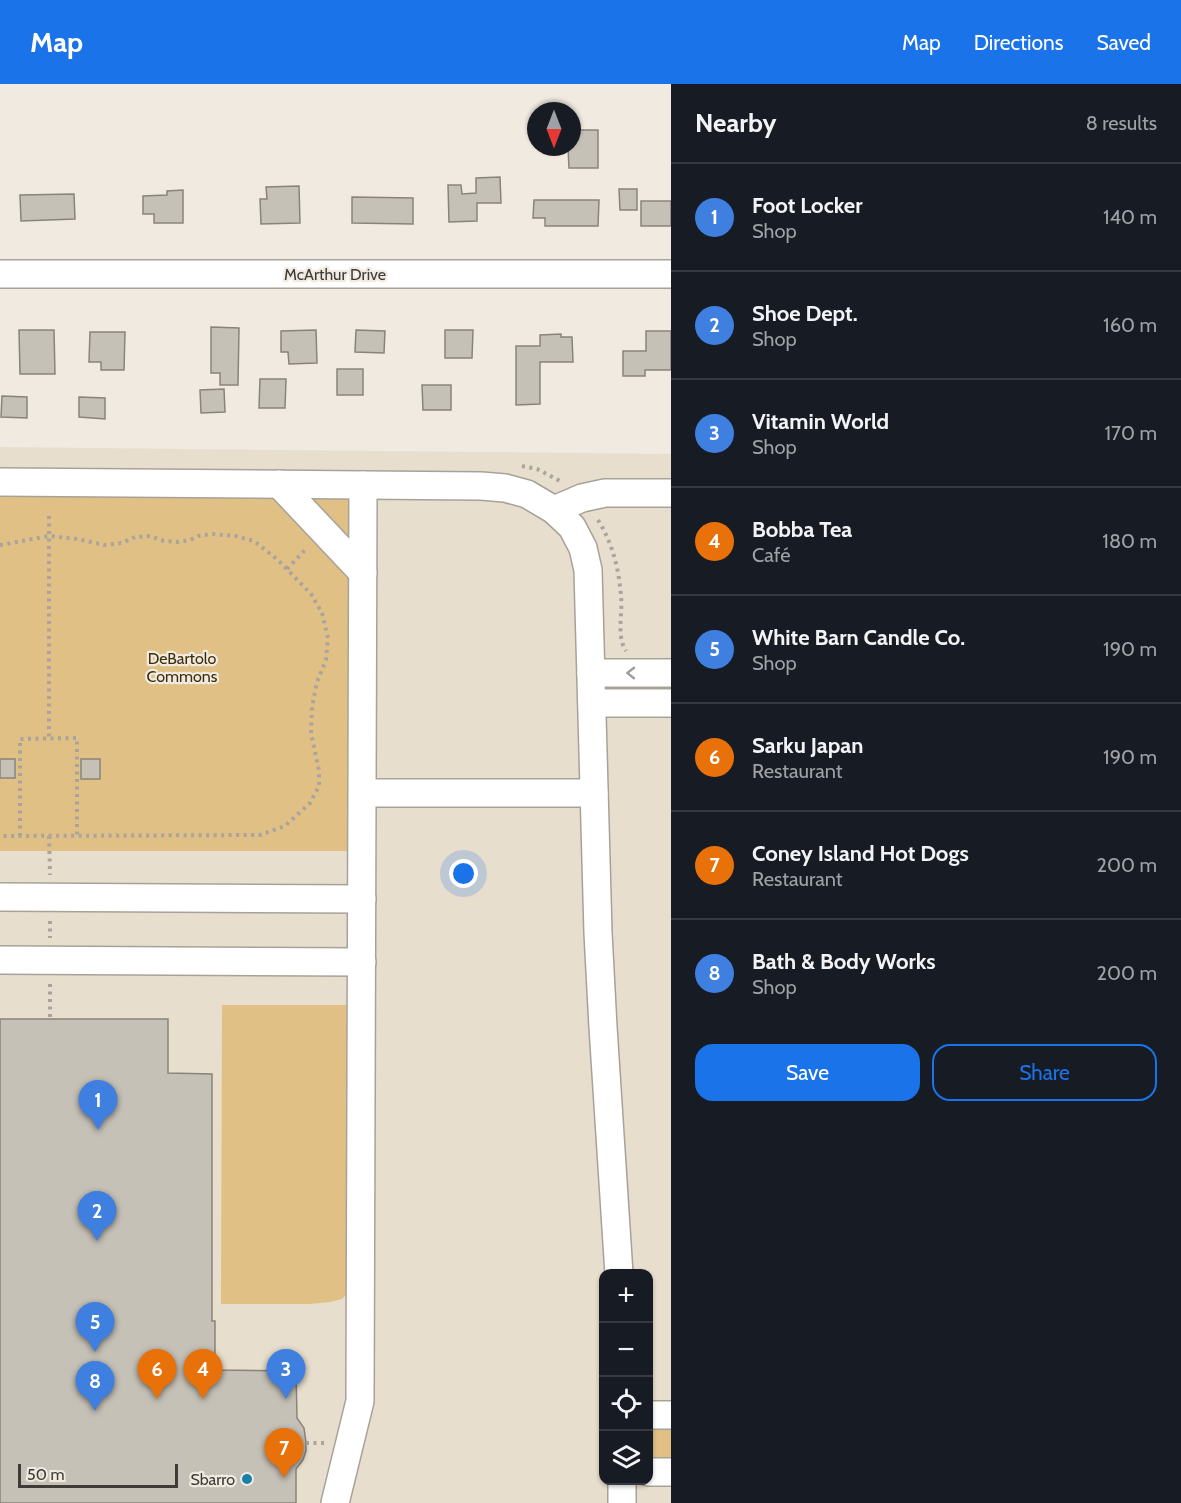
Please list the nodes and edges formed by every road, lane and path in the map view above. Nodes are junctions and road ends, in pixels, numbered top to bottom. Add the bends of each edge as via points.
1 (0, 274) edge
2 (671, 274) edge
3 (0, 482) edge
4 (279, 484) junction
5 (363, 485) junction
6 (671, 493) edge
7 (554, 510) junction
8 (49, 516) dead end
9 (604, 531) dead end
10 (324, 532) junction
11 (49, 536) junction
12 (0, 545) edge
13 (286, 569) junction
14 (363, 573) junction
15 (622, 634) dead end
16 (591, 673) junction
17 (671, 674) edge
18 (592, 703) junction
19 (671, 703) edge
20 (50, 739) junction
21 (363, 793) junction
22 (594, 794) junction
23 (0, 836) edge
24 (20, 836) junction
25 (50, 836) junction
26 (77, 836) junction
27 (0, 897) edge
28 (50, 897) junction
29 (362, 899) junction
30 (0, 960) edge
31 (50, 960) junction
32 (362, 962) junction
33 (50, 1019) dead end
34 (619, 1269) edge
35 (653, 1415) edge
36 (671, 1415) edge
37 (653, 1472) edge
38 (671, 1472) edge
39 (622, 1485) edge
40 (335, 1503) edge
41 (622, 1503) edge

1 - 2 street, McArthur Drive
3 - 4 street
4 - 5 street
4 - 10 street
5 - 7 street via 505,488 527,494
5 - 14 street
6 - 7 street via 605,493
7 - 16 street via 572,527 584,548
8 - 11 path
9 - 15 path via 616,562
10 - 13 path
10 - 14 street
11 - 12 path
11 - 13 path via 105,545 135,537 178,542 212,534 235,536 254,541
11 - 20 path
13 - 26 path via 311,594 322,614 327,638 326,660 312,707 311,733 319,786 310,803 285,825 260,835
14 - 21 street
17 -> 16 street
16 - 18 street
18 - 19 street
18 - 22 street
20 - 24 path via 20,739
20 - 26 path via 77,738
21 - 22 street
21 - 29 street
22 - 34 street via 598,933
23 - 24 path
24 - 25 path
25 - 26 path
25 - 28 path
27 - 28 street
28 - 29 street
28 - 31 path
29 - 32 street
30 - 31 street
31 - 32 street
31 - 33 path
32 - 40 street via 360,1401
35 - 36 street
37 - 38 street
39 - 41 street

